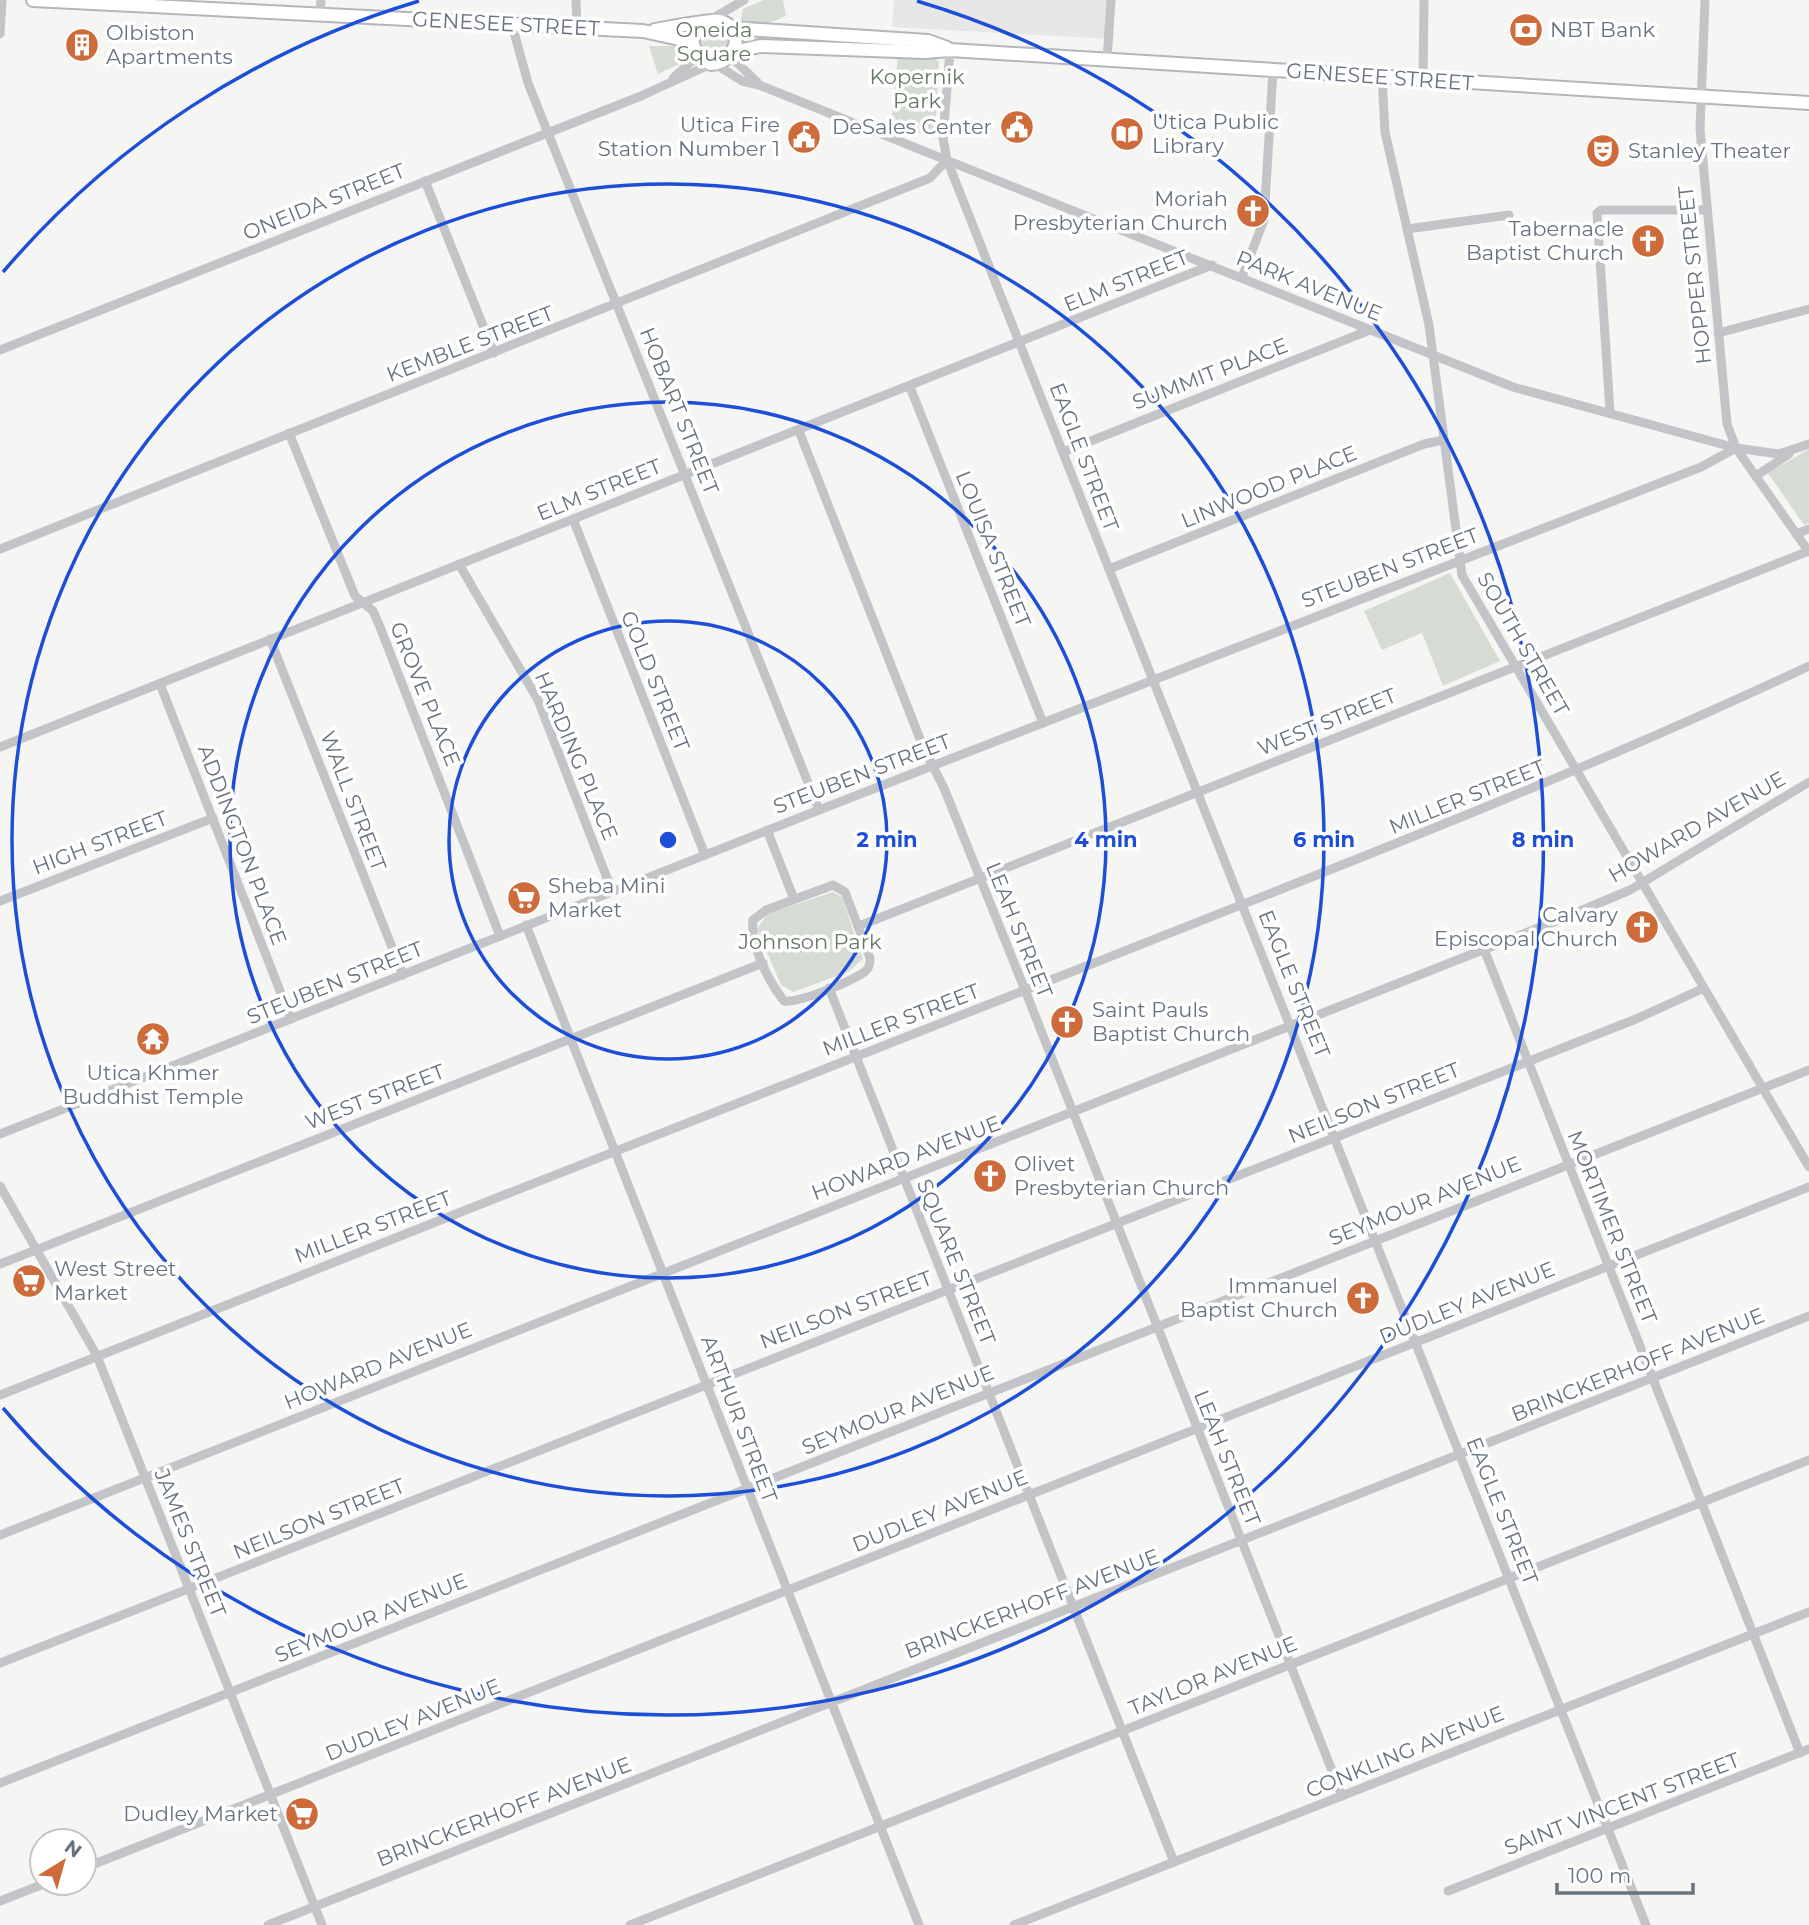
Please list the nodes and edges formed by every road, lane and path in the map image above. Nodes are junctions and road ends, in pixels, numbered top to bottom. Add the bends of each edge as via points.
1 (2, 0) edge
2 (33, 0) edge
3 (321, 0) edge
4 (576, 0) edge
5 (1111, 0) edge
6 (1424, 0) edge
7 (1705, 0) edge
8 (740, 2) edge
9 (320, 15) junction
10 (705, 22) junction
11 (512, 25) junction
12 (730, 27) junction
13 (578, 28) junction
14 (643, 32) junction
15 (0, 34) edge
16 (692, 48) junction
17 (950, 50) junction
18 (732, 54) junction
19 (1107, 60) junction
20 (713, 64) junction
21 (1273, 70) junction
22 (1382, 77) junction
23 (1423, 80) junction
24 (759, 85) junction
25 (661, 87) junction
26 (1702, 97) junction
27 (1809, 103) edge
28 (548, 131) junction
29 (947, 160) junction
30 (425, 181) junction
31 (1706, 210) junction
32 (1508, 215) dead end
33 (1407, 229) junction
34 (1212, 265) junction
35 (1242, 276) junction
36 (617, 303) junction
37 (1809, 309) edge
38 (1370, 330) junction
39 (1718, 333) junction
40 (1021, 343) junction
41 (0, 350) edge
42 (494, 353) junction
43 (1433, 355) junction
44 (910, 387) junction
45 (1610, 412) junction
46 (799, 431) junction
47 (289, 433) junction
48 (1443, 440) junction
49 (1809, 444) edge
50 (1736, 448) junction
51 (1063, 452) junction
52 (1793, 452) junction
53 (685, 475) junction
54 (1756, 476) junction
55 (573, 519) junction
56 (1809, 529) edge
57 (1796, 534) junction
58 (0, 549) edge
59 (1809, 551) edge
60 (1459, 560) junction
61 (459, 565) junction
62 (1109, 569) junction
63 (363, 603) junction
64 (270, 639) junction
65 (1515, 666) junction
66 (1809, 666) edge
67 (1154, 679) junction
68 (160, 684) junction
69 (1043, 723) junction
70 (0, 747) edge
71 (932, 765) junction
72 (1577, 771) junction
73 (1809, 782) edge
74 (1199, 792) junction
75 (819, 810) junction
76 (213, 818) junction
77 (767, 830) junction
78 (705, 855) junction
79 (980, 879) junction
80 (1642, 882) junction
81 (612, 891) junction
82 (794, 899) junction
83 (0, 901) edge
84 (1243, 904) junction
85 (526, 925) junction
86 (859, 926) junction
87 (500, 936) junction
88 (1485, 948) junction
89 (763, 963) junction
90 (403, 975) junction
91 (828, 988) junction
92 (1704, 988) junction
93 (1025, 990) junction
94 (292, 1019) junction
95 (1292, 1026) junction
96 (570, 1040) junction
97 (855, 1056) junction
98 (1528, 1061) junction
99 (1809, 1070) edge
100 (1763, 1087) junction
101 (1071, 1111) junction
102 (0, 1134) edge
103 (1335, 1137) junction
104 (614, 1151) junction
105 (1568, 1163) junction
106 (1809, 1167) edge
107 (904, 1178) junction
108 (0, 1186) edge
109 (1809, 1187) edge
110 (1115, 1223) junction
111 (1376, 1239) junction
112 (36, 1250) junction
113 (0, 1264) edge
114 (1609, 1266) junction
115 (663, 1274) junction
116 (948, 1290) junction
117 (1809, 1317) edge
118 (1156, 1327) junction
119 (1417, 1342) junction
120 (97, 1356) junction
121 (1653, 1378) junction
122 (706, 1383) junction
123 (989, 1393) junction
124 (0, 1395) edge
125 (1197, 1429) junction
126 (1461, 1454) junction
127 (1809, 1460) edge
128 (146, 1478) junction
129 (748, 1488) junction
130 (1029, 1494) junction
131 (1703, 1502) junction
132 (0, 1535) edge
133 (1241, 1540) junction
134 (1510, 1577) junction
135 (190, 1588) junction
136 (787, 1590) junction
137 (1073, 1606) junction
138 (1809, 1612) edge
139 (1755, 1634) junction
140 (0, 1663) edge
141 (1289, 1665) junction
142 (230, 1692) junction
143 (831, 1701) junction
144 (1562, 1709) junction
145 (1121, 1731) junction
146 (1805, 1751) edge
147 (0, 1783) edge
148 (271, 1795) junction
149 (1342, 1796) junction
150 (880, 1827) junction
151 (1608, 1829) junction
152 (1174, 1862) junction
153 (98, 1863) edge
154 (28, 1890) edge
155 (1448, 1891) dead end
156 (0, 1901) edge
157 (315, 1906) junction
158 (268, 1925) edge
159 (322, 1925) edge
160 (630, 1925) edge
161 (919, 1925) edge
162 (1014, 1925) edge
163 (1646, 1925) edge

1 - 15 street
2 - 9 main road, GENESEE STREET
3 - 9 street
4 - 13 street
5 - 19 street
6 - 23 street
7 - 26 street, HOPPER STREET
8 - 10 street
8 - 12 street via 728,19
9 - 11 main road, GENESEE STREET
10 - 12 main road via 723,22
10 - 14 main road, GENESEE STREET
10 - 16 main road via 693,34
11 - 13 main road, GENESEE STREET
11 - 28 street, HOBART STREET via 518,54
12 - 17 main road, GENESEE STREET via 928,41
12 - 18 main road via 736,40
13 - 14 main road, GENESEE STREET
14 - 16 main road, GENESEE STREET via 684,40
16 - 20 main road via 700,59
16 - 25 street, ONEIDA STREET via 692,61
17 - 18 main road, GENESEE STREET via 760,46
17 - 19 main road, GENESEE STREET
17 - 29 street, EAGLE STREET via 943,138
18 - 20 main road
18 - 24 street, PARK AVENUE
19 - 21 main road, GENESEE STREET
20 - 24 street, PARK AVENUE
20 - 25 street, ONEIDA STREET
21 - 22 main road, GENESEE STREET
21 - 35 street via 1264,220
22 - 23 main road, GENESEE STREET
22 - 33 street, SOUTH STREET via 1385,132
23 - 26 main road, GENESEE STREET
24 - 29 street, PARK AVENUE
25 - 28 street, ONEIDA STREET
26 - 27 main road, GENESEE STREET
26 - 31 street, HOPPER STREET
28 - 30 street, ONEIDA STREET
28 - 36 street, HOBART STREET
29 - 34 street, PARK AVENUE
29 - 36 street, KEMBLE STREET via 930,178
29 - 40 street, EAGLE STREET
30 - 41 street, ONEIDA STREET
30 - 42 street
31 - 39 street, HOPPER STREET
31 - 45 street via 1597,213
32 - 33 street
33 - 43 street, SOUTH STREET
34 - 35 street, PARK AVENUE
34 - 40 street, ELM STREET
35 - 38 street, PARK AVENUE
36 - 42 street, KEMBLE STREET
36 - 53 street, HOBART STREET
37 - 39 street
38 - 43 street, PARK AVENUE
38 - 51 street, SUMMIT PLACE
39 - 50 street, HOPPER STREET via 1727,424
40 - 44 street, ELM STREET
40 - 51 street, EAGLE STREET
42 - 47 street, KEMBLE STREET
43 - 45 street, PARK AVENUE via 1513,387
43 - 48 street, SOUTH STREET
44 - 46 street, ELM STREET
44 - 69 street, LOUISA STREET
45 - 50 street, PARK AVENUE
46 - 53 street, ELM STREET
46 - 71 street, LEAH STREET
47 - 58 street, KEMBLE STREET
47 - 63 street, GROVE PLACE via 355,596
48 - 60 street, SOUTH STREET
48 - 62 street, LINWOOD PLACE
49 - 52 street
50 - 52 street, PARK AVENUE
50 - 54 street, HOPPER STREET
50 - 60 street, STEUBEN STREET via 1701,467
51 - 62 street, EAGLE STREET
52 - 54 street
53 - 55 street, ELM STREET
53 - 75 street, HOBART STREET
54 - 57 street, HOPPER STREET
55 - 61 street, ELM STREET
55 - 78 street, GOLD STREET
56 - 57 street
57 - 59 street, HOPPER STREET
59 - 65 street, WEST STREET
60 - 65 street, SOUTH STREET via 1462,575
60 - 67 street, STEUBEN STREET
61 - 63 street, ELM STREET
61 - 81 street, HARDING PLACE via 538,701
62 - 67 street, EAGLE STREET
63 - 64 street, ELM STREET
63 - 87 street, GROVE PLACE via 373,611 380,627
64 - 68 street, ELM STREET
64 - 90 street, WALL STREET
65 - 72 street, SOUTH STREET
65 - 74 street, WEST STREET
66 - 72 street, MILLER STREET
67 - 69 street, STEUBEN STREET
67 - 74 street, EAGLE STREET
68 - 70 street, ELM STREET
68 - 76 street, ADDINGTON PLACE
69 - 71 street, STEUBEN STREET
71 - 75 street, STEUBEN STREET
71 - 79 street, LEAH STREET
72 - 80 street, SOUTH STREET
72 - 84 street, MILLER STREET
73 - 80 street, HOWARD AVENUE
74 - 79 street, WEST STREET
74 - 84 street, EAGLE STREET
75 - 77 street, STEUBEN STREET
76 - 83 street, HIGH STREET
76 - 94 street, ADDINGTON PLACE
77 - 78 street, STEUBEN STREET
77 - 82 street
78 - 81 street, STEUBEN STREET
79 - 86 street, WEST STREET
79 - 93 street, LEAH STREET
80 - 88 street, HOWARD AVENUE
80 - 92 street, SOUTH STREET
81 - 85 street, STEUBEN STREET
82 - 86 street via 837,885 845,892
82 - 89 street via 752,920
84 - 93 street, MILLER STREET
84 - 95 street, EAGLE STREET
85 - 87 street, STEUBEN STREET
85 - 96 street, ARTHUR STREET
86 - 91 street via 869,966
87 - 90 street, STEUBEN STREET
88 - 95 street, HOWARD AVENUE
88 - 98 street, MORTIMER STREET
89 - 91 street via 784,1001
89 - 96 street, WEST STREET
90 - 94 street, STEUBEN STREET
91 - 97 street, SQUARE STREET
92 - 98 street, NEILSON STREET
92 - 100 street, SOUTH STREET
93 - 97 street, MILLER STREET
93 - 101 street, LEAH STREET
94 - 102 street, STEUBEN STREET
95 - 101 street, HOWARD AVENUE
95 - 103 street, EAGLE STREET
96 - 104 street, ARTHUR STREET
96 - 112 street, WEST STREET
97 - 104 street, MILLER STREET
97 - 107 street, SQUARE STREET
98 - 103 street, NEILSON STREET
98 - 105 street, MORTIMER STREET
99 - 100 street, SEYMOUR AVENUE
100 - 105 street, SEYMOUR AVENUE
100 - 106 street, SOUTH STREET
101 - 107 street, HOWARD AVENUE
101 - 110 street, LEAH STREET
103 - 110 street, NEILSON STREET
103 - 111 street, EAGLE STREET
104 - 115 street, ARTHUR STREET
104 - 120 street, MILLER STREET
105 - 111 street, SEYMOUR AVENUE
105 - 114 street, MORTIMER STREET
107 - 115 street, HOWARD AVENUE
107 - 116 street, SQUARE STREET
108 - 112 street, JAMES STREET
109 - 114 street, DUDLEY AVENUE
110 - 116 street, NEILSON STREET
110 - 118 street, LEAH STREET
111 - 118 street, SEYMOUR AVENUE
111 - 119 street, EAGLE STREET
112 - 113 street, WEST STREET
112 - 120 street, JAMES STREET
114 - 119 street, DUDLEY AVENUE
114 - 121 street, MORTIMER STREET
115 - 122 street, ARTHUR STREET
115 - 128 street, HOWARD AVENUE
116 - 122 street, NEILSON STREET
116 - 123 street, SQUARE STREET
117 - 121 street, BRINCKERHOFF AVENUE
118 - 123 street, SEYMOUR AVENUE
118 - 125 street, LEAH STREET
119 - 125 street, DUDLEY AVENUE
119 - 126 street, EAGLE STREET
120 - 124 street, MILLER STREET
120 - 128 street, JAMES STREET
121 - 126 street, BRINCKERHOFF AVENUE
121 - 131 street, MORTIMER STREET
122 - 129 street, ARTHUR STREET
122 - 135 street, NEILSON STREET
123 - 129 street, SEYMOUR AVENUE
123 - 130 street, SQUARE STREET
125 - 130 street, DUDLEY AVENUE
125 - 133 street, LEAH STREET
126 - 133 street, BRINCKERHOFF AVENUE
126 - 134 street, EAGLE STREET
127 - 131 street, TAYLOR AVENUE
128 - 132 street, HOWARD AVENUE
128 - 135 street, JAMES STREET
129 - 136 street, ARTHUR STREET
129 - 142 street, SEYMOUR AVENUE
130 - 136 street, DUDLEY AVENUE
130 - 137 street, SQUARE STREET
131 - 134 street, TAYLOR AVENUE
131 - 139 street, MORTIMER STREET
133 - 137 street, BRINCKERHOFF AVENUE
133 - 141 street, LEAH STREET
134 - 141 street, TAYLOR AVENUE
134 - 144 street, EAGLE STREET
135 - 140 street, NEILSON STREET
135 - 142 street, JAMES STREET
136 - 143 street, ARTHUR STREET
136 - 148 street, DUDLEY AVENUE
137 - 143 street, BRINCKERHOFF AVENUE
137 - 145 street, SQUARE STREET
138 - 139 street, CONKLING AVENUE
139 - 144 street, CONKLING AVENUE
139 - 146 street, MORTIMER STREET
141 - 145 street, TAYLOR AVENUE
141 - 149 street, LEAH STREET
142 - 147 street, SEYMOUR AVENUE
142 - 148 street, JAMES STREET
143 - 150 street, ARTHUR STREET
143 - 157 street, BRINCKERHOFF AVENUE
144 - 149 street, CONKLING AVENUE
144 - 151 street, EAGLE STREET
145 - 150 street, TAYLOR AVENUE
145 - 152 street, SQUARE STREET
146 - 151 street, SAINT VINCENT STREET
148 - 153 street, DUDLEY AVENUE
148 - 157 street, JAMES STREET
149 - 152 street, CONKLING AVENUE
150 - 160 street, TAYLOR AVENUE
150 - 161 street, ARTHUR STREET
151 - 155 street, SAINT VINCENT STREET
151 - 163 street, EAGLE STREET
152 - 162 street, CONKLING AVENUE
154 - 156 street
157 - 158 street, BRINCKERHOFF AVENUE
157 - 159 street, JAMES STREET

